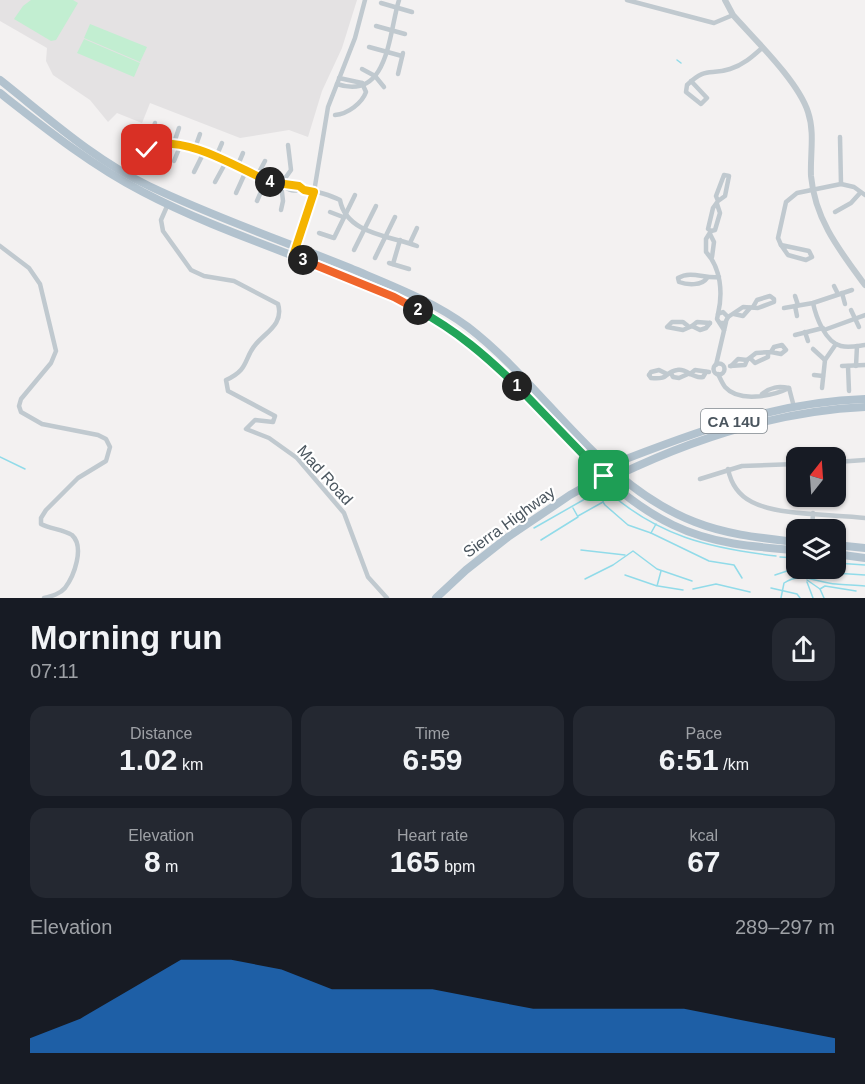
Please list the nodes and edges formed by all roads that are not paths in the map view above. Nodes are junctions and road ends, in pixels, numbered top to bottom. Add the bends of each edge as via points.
1 (365, 0) edge
2 (399, 0) edge
3 (627, 0) edge
4 (650, 0) edge
5 (725, 0) edge
6 (381, 3) dead end
7 (652, 6) junction
8 (396, 7) junction
9 (412, 12) dead end
10 (733, 15) junction
11 (376, 26) dead end
12 (392, 30) junction
13 (405, 34) dead end
14 (369, 47) dead end
15 (762, 48) junction
16 (388, 52) junction
17 (362, 69) dead end
18 (398, 74) dead end
19 (375, 76) junction
20 (339, 78) junction
21 (0, 80) edge
22 (691, 81) junction
23 (362, 83) junction
24 (337, 84) junction
25 (384, 87) dead end
26 (0, 93) edge
27 (335, 116) dead end
28 (155, 123) dead end
29 (179, 128) dead end
30 (201, 134) dead end
31 (840, 137) dead end
32 (174, 143) junction
33 (222, 143) dead end
34 (181, 144) junction
35 (288, 145) dead end
36 (195, 148) junction
37 (204, 152) junction
38 (243, 153) dead end
39 (216, 157) junction
40 (265, 160) dead end
41 (174, 161) dead end
42 (226, 162) junction
43 (237, 167) junction
44 (246, 171) junction
45 (194, 172) dead end
46 (257, 176) junction
47 (266, 180) junction
48 (216, 182) dead end
49 (281, 184) junction
50 (841, 184) junction
51 (813, 189) junction
52 (314, 192) junction
53 (236, 193) dead end
54 (862, 194) edge
55 (355, 195) dead end
56 (257, 201) dead end
57 (718, 202) junction
58 (168, 204) junction
59 (376, 206) dead end
60 (281, 210) dead end
61 (330, 212) dead end
62 (835, 212) dead end
63 (344, 215) junction
64 (395, 217) dead end
65 (364, 228) junction
66 (417, 228) dead end
67 (319, 233) dead end
68 (711, 233) junction
69 (385, 238) junction
70 (400, 240) junction
71 (410, 243) junction
72 (781, 245) junction
73 (0, 246) edge
74 (417, 246) dead end
75 (298, 247) junction
76 (354, 250) dead end
77 (293, 256) junction
78 (711, 256) junction
79 (375, 258) dead end
80 (409, 269) dead end
81 (719, 277) junction
82 (706, 279) junction
83 (865, 285) edge
84 (834, 286) dead end
85 (852, 290) dead end
86 (840, 294) junction
87 (795, 296) dead end
88 (813, 303) junction
89 (845, 304) dead end
90 (796, 306) junction
91 (784, 308) dead end
92 (851, 310) dead end
93 (720, 311) junction
94 (734, 314) junction
95 (865, 315) edge
96 (797, 316) dead end
97 (855, 319) junction
98 (723, 320) junction
99 (710, 323) junction
100 (859, 327) dead end
101 (823, 329) junction
102 (805, 332) junction
103 (795, 335) dead end
104 (808, 341) dead end
105 (836, 344) junction
106 (865, 345) edge
107 (857, 346) junction
108 (813, 349) dead end
109 (749, 359) junction
110 (825, 360) junction
111 (865, 365) edge
112 (856, 366) junction
113 (720, 369) junction
114 (706, 372) junction
115 (689, 374) junction
116 (814, 375) dead end
117 (823, 376) junction
118 (822, 388) dead end
119 (849, 391) dead end
120 (865, 399) edge
121 (794, 407) junction
122 (865, 407) edge
123 (865, 460) edge
124 (846, 461) edge
125 (786, 464) edge
126 (608, 466) junction
127 (728, 469) junction
128 (618, 475) junction
129 (604, 476) junction
130 (700, 479) dead end
131 (813, 513) junction
132 (865, 518) edge
133 (813, 519) edge
134 (786, 541) edge
135 (846, 546) edge
136 (865, 548) edge
137 (786, 549) edge
138 (846, 555) edge
139 (865, 558) edge
140 (44, 598) edge
141 (387, 598) edge
142 (436, 598) edge

1 - 20 street
2 - 8 street
3 - 7 street
4 - 7 street
5 - 10 street
6 - 8 street
7 - 10 street via 714,23
8 - 9 street
8 - 12 street
10 - 15 street
11 - 12 street
12 - 13 street
12 - 16 street
14 - 16 street
15 - 22 street via 737,67 700,73
15 - 51 street via 795,88 808,112
16 - 18 street via 403,54
16 - 19 street
17 - 19 street
19 - 23 street
19 - 25 street
20 - 23 street
20 - 24 street
21 - 75 main road via 80,143 147,185
22 - 22 street via 687,92 701,104 707,98
23 - 24 street via 352,87
23 - 27 street via 364,97
24 - 52 street via 328,107
26 - 58 main road via 99,168
28 - 32 street via 153,144
29 - 32 street
30 - 36 street
31 - 50 street
32 - 34 street
33 - 39 street
34 - 36 street
34 - 41 street
35 - 49 street via 291,170
36 - 37 street
37 - 39 street
37 - 45 street
38 - 43 street
39 - 42 street
40 - 46 street
42 - 43 street
42 - 48 street
43 - 44 street
44 - 46 street
44 - 53 street
46 - 47 street
47 - 49 street
47 - 56 street
49 - 52 street via 287,190
49 - 60 street
50 - 51 street
50 - 54 street
51 - 72 street via 796,193 786,202 778,238
51 - 83 street via 831,238 841,246
52 - 63 street via 331,198
52 - 75 street
54 - 62 street
55 - 63 street
57 - 57 street via 725,196 729,176 722,178
57 - 68 street via 720,213
57 - 68 street via 711,214
58 - 77 main road
58 - 141 street, Mad Road via 161,220 163,231 191,270 234,280 278,304 279,313 272,329 254,346 244,367 226,380 228,391 275,416 273,422 255,420 246,429 269,438 297,458 344,513 368,577
59 - 65 street
61 - 63 street
63 - 65 street
63 - 67 street via 334,238
64 - 69 street
65 - 69 street
65 - 76 street
66 - 71 street
68 - 78 street
68 - 78 street via 706,239 706,252
69 - 70 street
69 - 79 street
70 - 71 street
70 - 80 street via 391,264
71 - 74 street
72 - 72 street via 788,255 806,260 812,257 809,251
73 - 140 street via 28,268 40,284 56,351 51,363 21,399 21,412 42,424 98,435 110,447 106,461 78,478 41,518 41,524 71,535 79,552 64,589
75 - 77 street
75 - 126 main road via 398,288 466,326 539,393
77 - 129 main road via 394,297 459,334 487,356
78 - 81 street
81 - 82 street
81 - 93 street
82 - 82 street via 698,275 678,278 681,284
84 - 86 street
85 - 86 street
86 - 88 street
86 - 89 street
87 - 90 street
88 - 90 street
88 - 101 street
90 - 91 street
90 - 96 street
92 - 97 street
93 - 98 street
93 - 98 street
94 - 94 street via 743,316 752,307 737,309
94 - 98 street
95 - 97 street
97 - 100 street
97 - 101 street
98 - 99 street
98 - 113 street
99 - 99 street via 697,322 690,326 703,330
101 - 102 street
101 - 105 street
102 - 103 street
102 - 104 street
105 - 107 street
105 - 110 street
106 - 107 street
107 - 112 street
108 - 110 street
109 - 109 street via 756,353 770,353 760,362
109 - 113 street via 745,365
110 - 117 street
111 - 112 street
112 - 119 street via 845,366
113 - 114 street
113 - 121 street via 723,386 730,392 752,396 789,388
114 - 115 street via 695,370
114 - 115 street via 698,378
115 - 115 street via 677,369 669,373 679,378
116 - 117 street
117 - 118 street
120 - 121 main road, CA 14U
121 - 126 main road, CA 14U via 692,433
122 - 128 main road, Sierra Highway / CA 14U via 796,415 740,428 687,445
123 - 124 street
125 - 127 street
126 - 128 main road
126 - 129 main road
127 - 130 street
127 - 131 street via 734,487 752,503
128 - 129 main road, Sierra Highway / CA 14U
128 - 134 main road via 649,498 695,522 755,538
129 - 137 main road via 653,514 699,535 733,544
129 - 142 main road, Sierra Highway / CA 14U via 508,537
131 - 132 street
131 - 133 street
135 - 136 main road
138 - 139 main road

